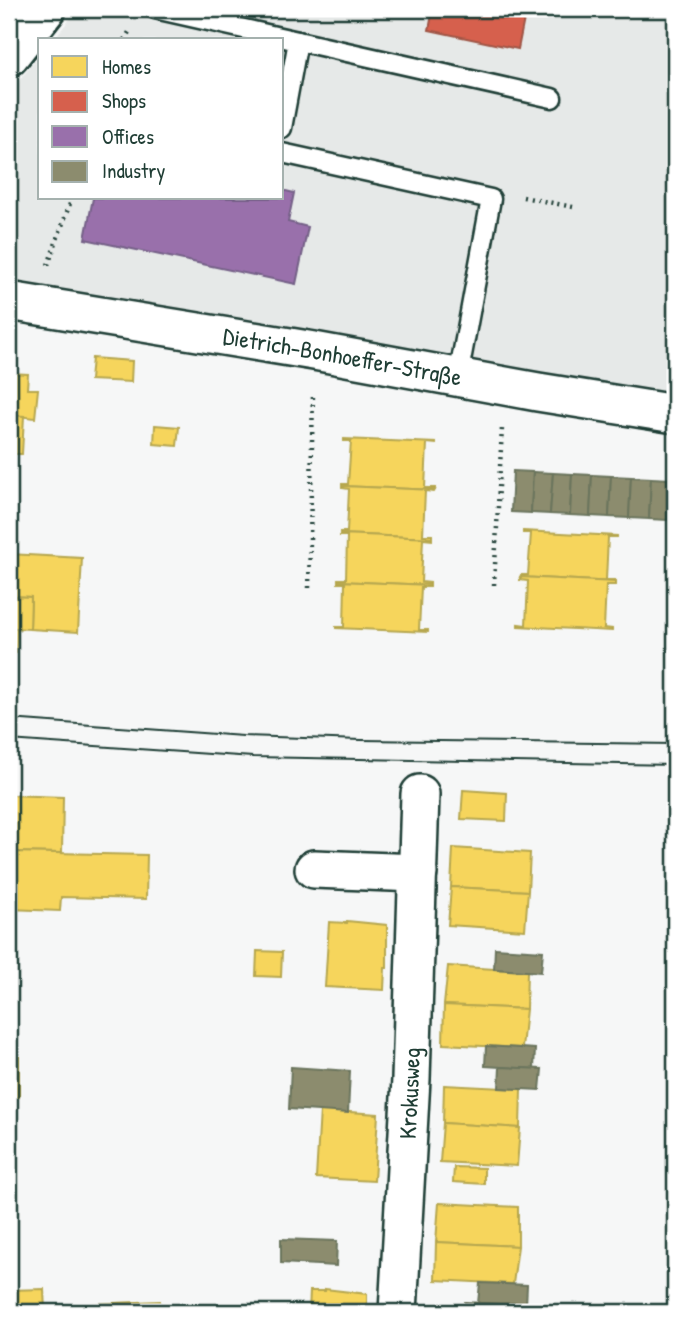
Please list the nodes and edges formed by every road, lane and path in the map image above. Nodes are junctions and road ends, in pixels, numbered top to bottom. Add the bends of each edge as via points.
1 (46, 9) edge
2 (155, 9) edge
3 (298, 41) junction
4 (9, 56) edge
5 (552, 98) dead end
6 (284, 117) edge
7 (284, 153) edge
8 (71, 200) edge
9 (544, 201) dead end
10 (573, 207) dead end
11 (12, 302) edge
12 (314, 351) junction
13 (458, 377) junction
14 (504, 385) junction
15 (675, 414) edge
16 (494, 584) dead end
17 (309, 588) dead end
18 (420, 794) dead end
19 (314, 869) dead end
20 (418, 873) junction
21 (398, 1312) edge

1 - 4 street
2 - 3 lane
3 - 5 lane
3 - 6 lane
7 - 13 lane via 491,200
8 - 11 path via 46,269
9 - 10 path
11 - 12 street, Dietrich-Bonhoeffer-Straße
12 - 13 street, Dietrich-Bonhoeffer-Straße
12 - 17 path
13 - 14 street, Dietrich-Bonhoeffer-Straße
14 - 15 street, Dietrich-Bonhoeffer-Straße
14 - 16 path
18 - 20 street, Krokusweg
19 - 20 street
20 - 21 street, Krokusweg

